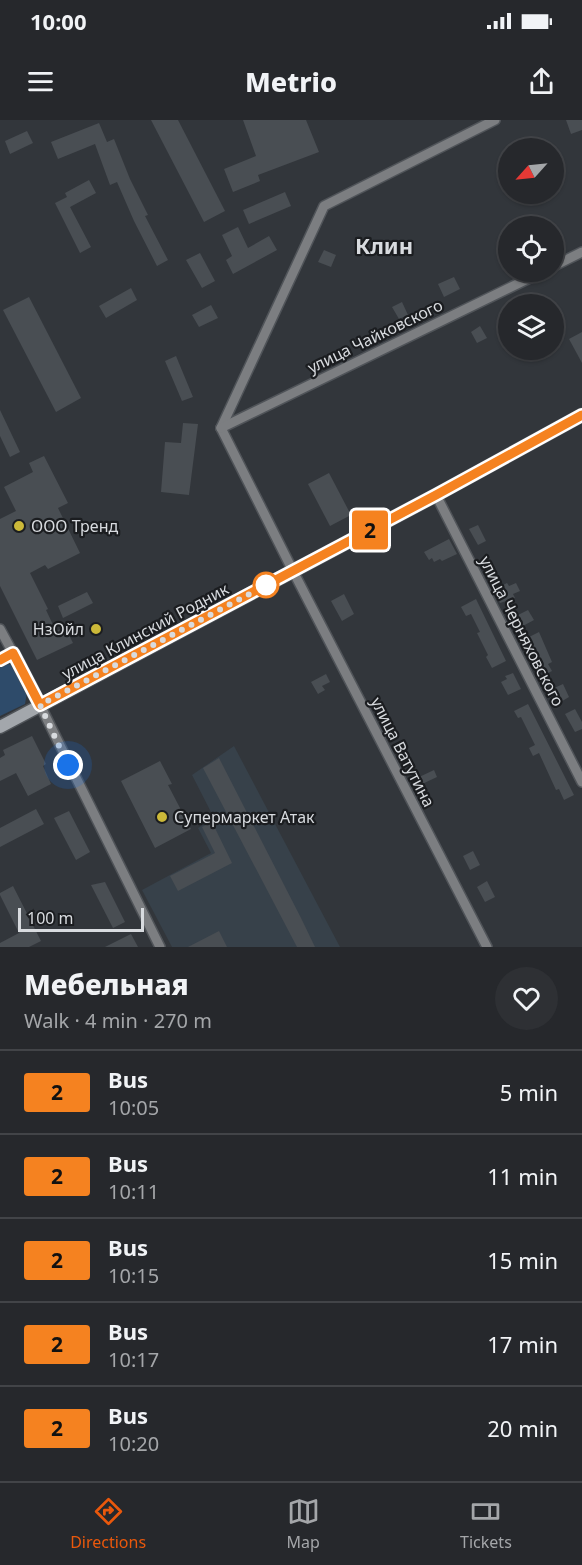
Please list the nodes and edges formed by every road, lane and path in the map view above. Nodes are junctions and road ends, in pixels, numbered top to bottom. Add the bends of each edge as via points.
1 (495, 120) edge
2 (582, 252) edge
3 (564, 261) edge
4 (521, 282) edge
5 (582, 415) edge
6 (221, 428) junction
7 (436, 495) junction
8 (292, 571) junction
9 (0, 629) edge
10 (13, 653) junction
11 (0, 660) edge
12 (40, 705) junction
13 (0, 727) edge
14 (582, 782) edge
15 (160, 947) edge
16 (487, 947) edge

1 - 6 street via 324,206
2 - 3 street
4 - 6 street, улица Чайковского
5 - 7 main road, улица Клинский Родник
6 - 8 street, улица Ватутина
7 - 8 main road, улица Клинский Родник
7 - 14 street, улица Черняховского
8 - 12 main road, улица Клинский Родник
8 - 16 street, улица Ватутина
9 - 10 street
10 - 11 main road
10 - 12 main road
12 - 13 main road, улица Клинский Родник
12 - 15 street

